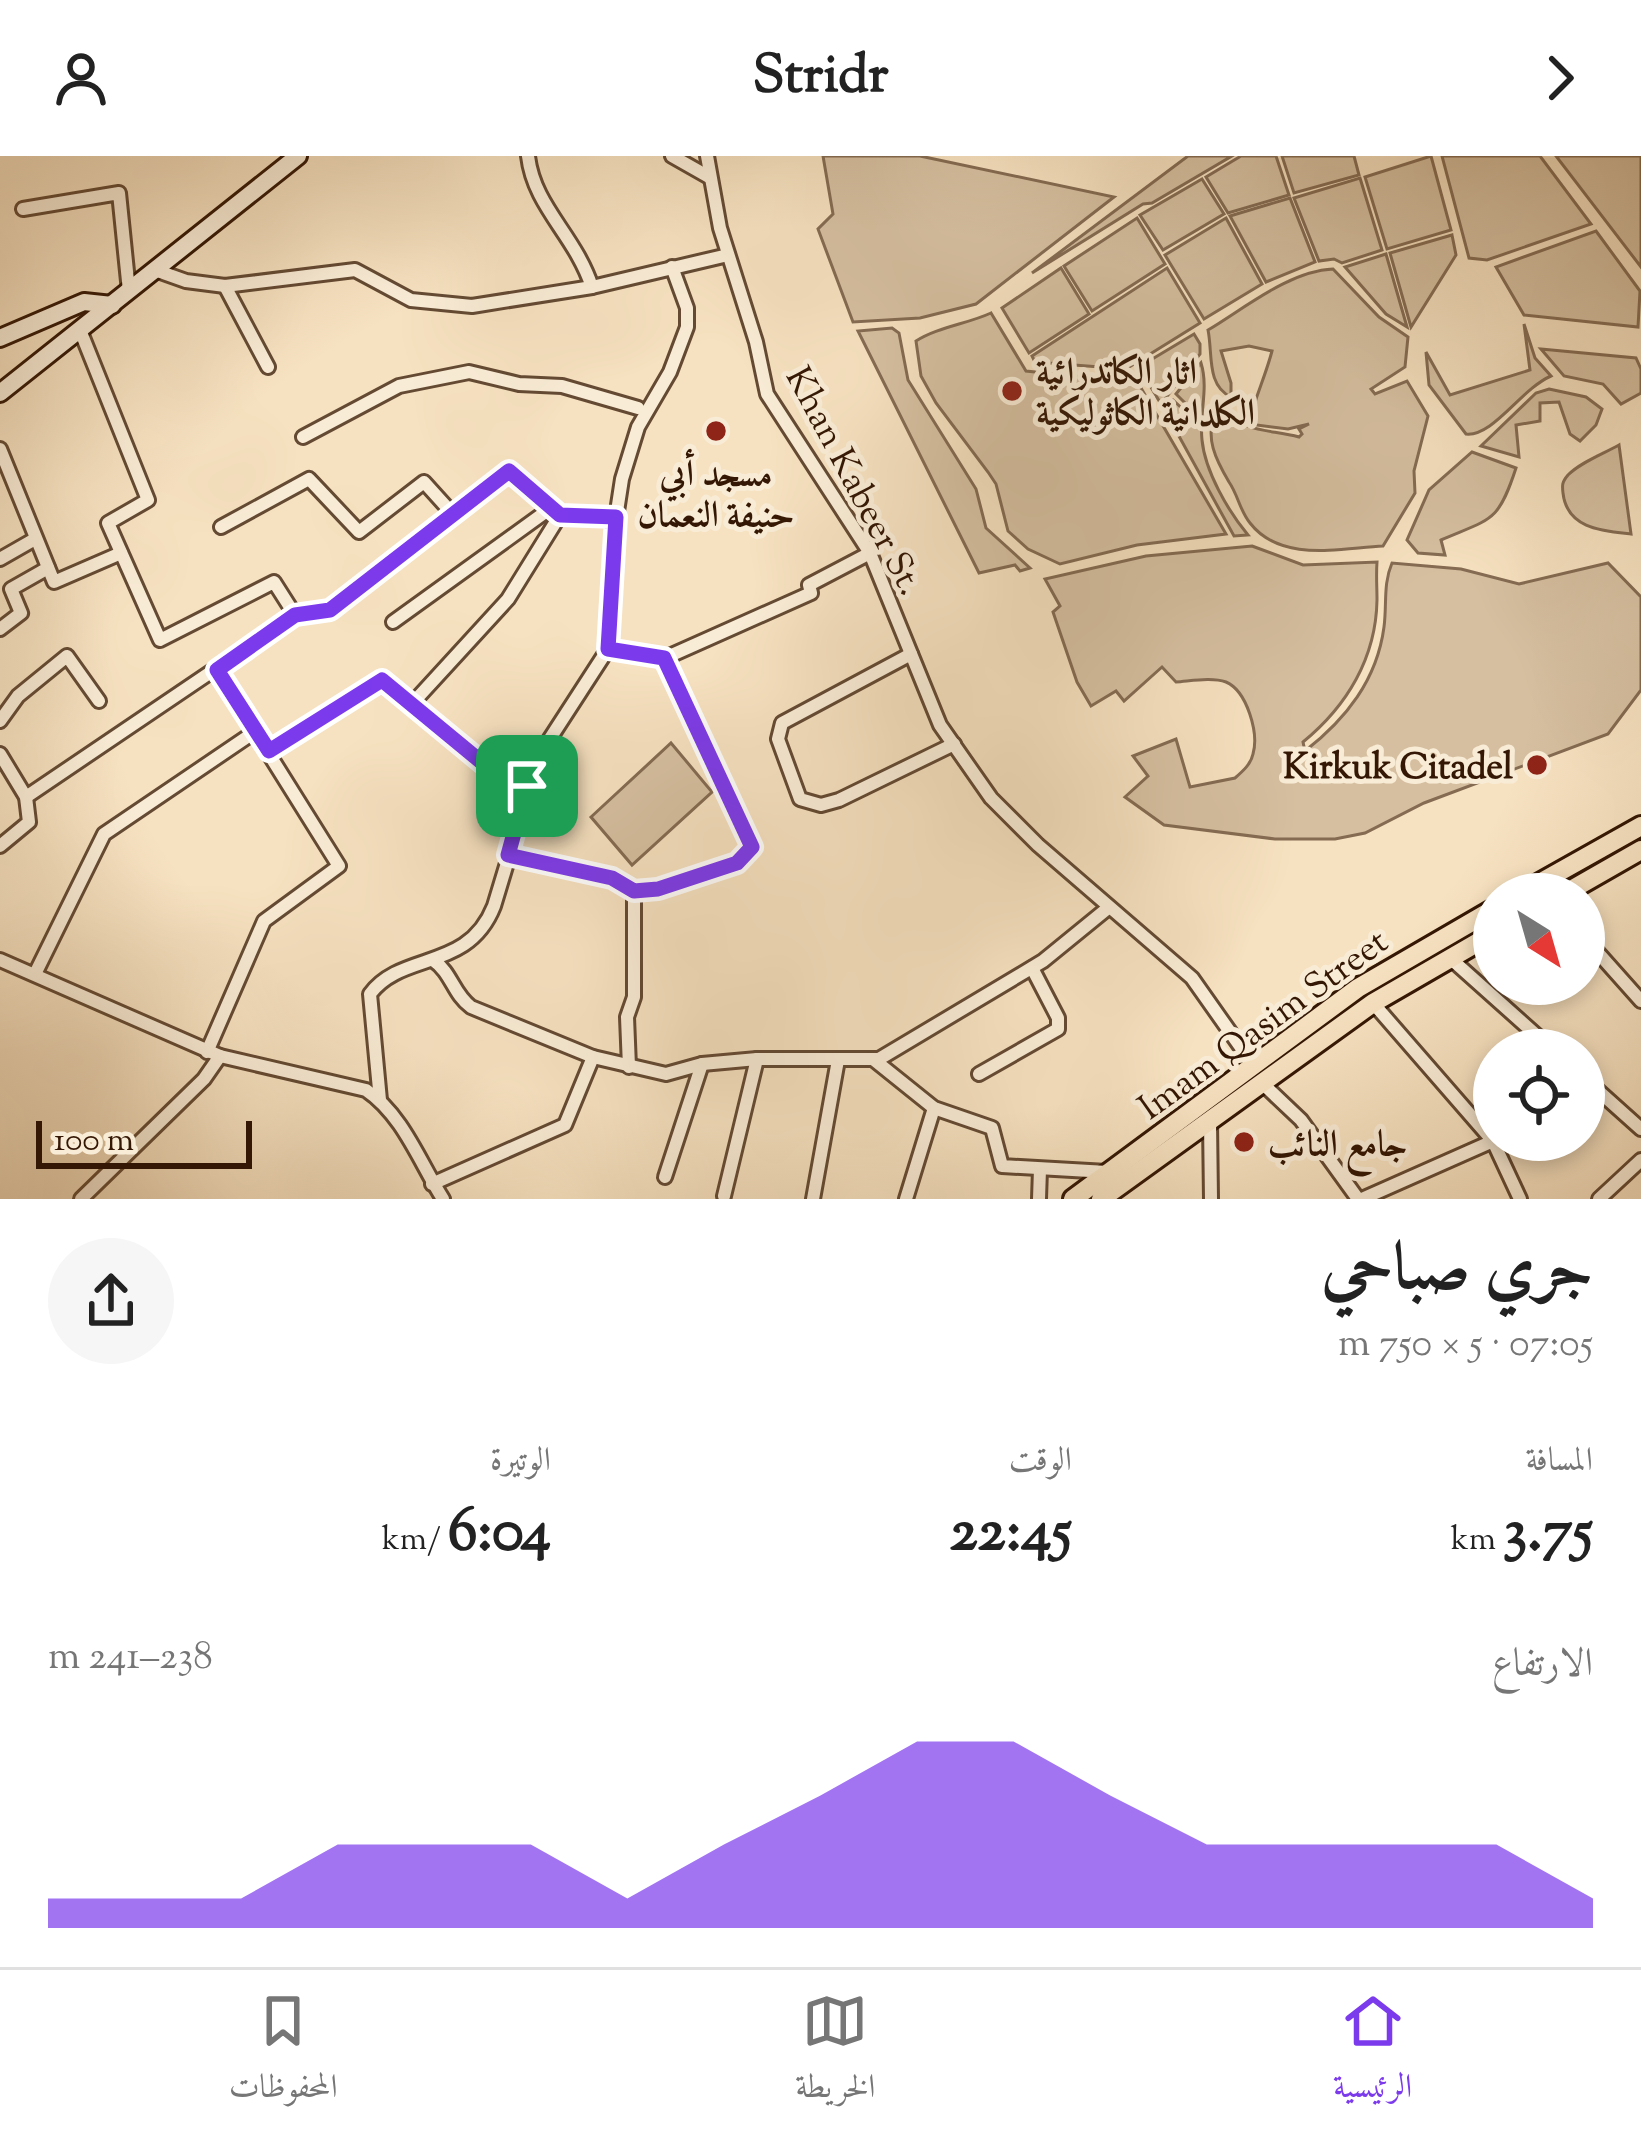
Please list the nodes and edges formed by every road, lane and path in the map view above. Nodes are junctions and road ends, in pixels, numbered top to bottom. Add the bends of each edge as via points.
1 (298, 156) edge
2 (528, 156) edge
3 (672, 156) edge
4 (706, 156) edge
5 (709, 177) junction
6 (22, 209) dead end
7 (728, 256) junction
8 (671, 267) junction
9 (155, 271) junction
10 (225, 286) junction
11 (592, 286) junction
12 (129, 291) junction
13 (112, 304) junction
14 (80, 330) junction
15 (0, 338) edge
16 (268, 367) dead end
17 (0, 393) edge
18 (638, 408) dead end
19 (303, 437) dead end
20 (0, 449) edge
21 (555, 511) junction
22 (452, 513) junction
23 (616, 517) junction
24 (221, 527) dead end
25 (35, 539) junction
26 (121, 553) junction
27 (870, 553) junction
28 (0, 559) edge
29 (48, 568) junction
30 (295, 615) junction
31 (393, 622) dead end
32 (0, 629) edge
33 (608, 649) junction
34 (911, 655) junction
35 (664, 658) junction
36 (217, 670) junction
37 (99, 700) dead end
38 (410, 706) junction
39 (0, 721) edge
40 (256, 730) junction
41 (954, 744) junction
42 (269, 751) junction
43 (0, 754) edge
44 (527, 786) junction
45 (26, 797) junction
46 (1641, 826) edge
47 (0, 846) edge
48 (1641, 850) edge
49 (508, 855) junction
50 (1557, 873) edge
51 (1601, 873) edge
52 (634, 891) junction
53 (1108, 908) junction
54 (1473, 921) edge
55 (1473, 945) edge
56 (1450, 958) junction
57 (0, 960) edge
58 (433, 960) junction
59 (1605, 961) edge
60 (1032, 968) junction
61 (35, 974) junction
62 (1641, 1001) edge
63 (1373, 1003) junction
64 (1529, 1029) edge
65 (214, 1054) junction
66 (593, 1057) junction
67 (757, 1059) junction
68 (873, 1059) junction
69 (838, 1060) junction
70 (702, 1064) junction
71 (629, 1067) junction
72 (979, 1074) dead end
73 (1258, 1075) junction
74 (1605, 1095) edge
75 (380, 1100) junction
76 (934, 1108) junction
77 (1473, 1118) edge
78 (1210, 1122) junction
79 (1639, 1122) edge
80 (1473, 1150) edge
81 (1641, 1160) edge
82 (1502, 1161) edge
83 (1040, 1169) junction
84 (1112, 1172) junction
85 (665, 1177) dead end
86 (432, 1181) junction
87 (724, 1196) edge
88 (80, 1199) edge
89 (439, 1199) edge
90 (813, 1199) edge
91 (906, 1199) edge
92 (1039, 1199) edge
93 (1073, 1199) edge
94 (1101, 1199) edge
95 (1210, 1199) edge
96 (1360, 1199) edge
97 (1520, 1199) edge
98 (1599, 1199) edge

1 - 9 street
2 - 11 street via 538,196
3 - 5 street
4 - 5 street, Khan Kabeer St.
5 - 7 street, Khan Kabeer St.
6 - 12 street via 119,194
7 - 8 street
7 - 27 street, Khan Kabeer St. via 767,394
8 - 11 street
8 - 23 street via 687,327 638,427
9 - 10 street
9 - 12 street
10 - 11 street via 356,270 411,300 448,306
10 - 16 street
12 - 13 street
13 - 14 street
13 - 15 street via 84,302
14 - 17 street
14 - 26 street via 148,500 108,523
18 - 19 street via 469,372 399,386
20 - 25 street
21 - 22 street via 509,471
21 - 23 street
21 - 31 street
21 - 38 street via 508,599
22 - 24 street via 424,482 359,532 309,479
22 - 30 street via 330,610
23 - 33 street
25 - 28 street
25 - 29 street
26 - 29 street via 54,582
26 - 30 street via 160,640 274,583
27 - 34 street, Khan Kabeer St.
27 - 35 street via 809,585 811,593
29 - 32 street via 11,589 21,613
30 - 36 street
33 - 35 street
33 - 44 street
34 - 41 street, Khan Kabeer St.
34 - 41 street via 782,723 778,740 800,799 839,800
35 - 52 street via 752,847 737,863
36 - 40 street
36 - 45 street
37 - 39 street via 67,656
38 - 42 street via 382,680
38 - 44 street via 491,770
40 - 42 street
40 - 61 street via 104,834
41 - 53 street, Khan Kabeer St. via 991,798
42 - 65 street via 339,866 264,921
43 - 45 street
44 - 49 street
45 - 47 street via 29,822
46 - 50 main road
48 - 51 main road
49 - 52 street via 612,878
49 - 58 street via 483,928
52 - 71 street
53 - 60 street
53 - 73 street, Khan Kabeer St. via 1192,978
54 - 73 main road, Imam Qasim Street via 1358,988
55 - 56 main road, Imam Qasim Street
56 - 63 main road, Imam Qasim Street
56 - 64 street
57 - 61 street
58 - 66 street via 471,1007
58 - 75 street via 370,994
59 - 62 street
60 - 68 street
60 - 72 street via 1058,1029
61 - 65 street
63 - 73 main road, Imam Qasim Street
63 - 77 street
65 - 75 street via 358,1086
65 - 88 street via 204,1078
66 - 71 street
66 - 86 street via 565,1125
67 - 69 street
67 - 70 street
67 - 87 street
68 - 69 street
68 - 76 street
69 - 90 street
70 - 71 street via 666,1074
70 - 85 street
73 - 78 main road, Imam Qasim Street
73 - 84 main road, Imam Qasim Street
73 - 96 street, Khan Kabeer St.
74 - 79 street
75 - 86 street
76 - 83 street via 992,1128 1001,1166
76 - 91 street
78 - 94 main road, Imam Qasim Street
78 - 95 street
80 - 96 street
81 - 98 street
82 - 97 street
83 - 84 street
83 - 92 street
84 - 93 main road, Imam Qasim Street
86 - 89 street

